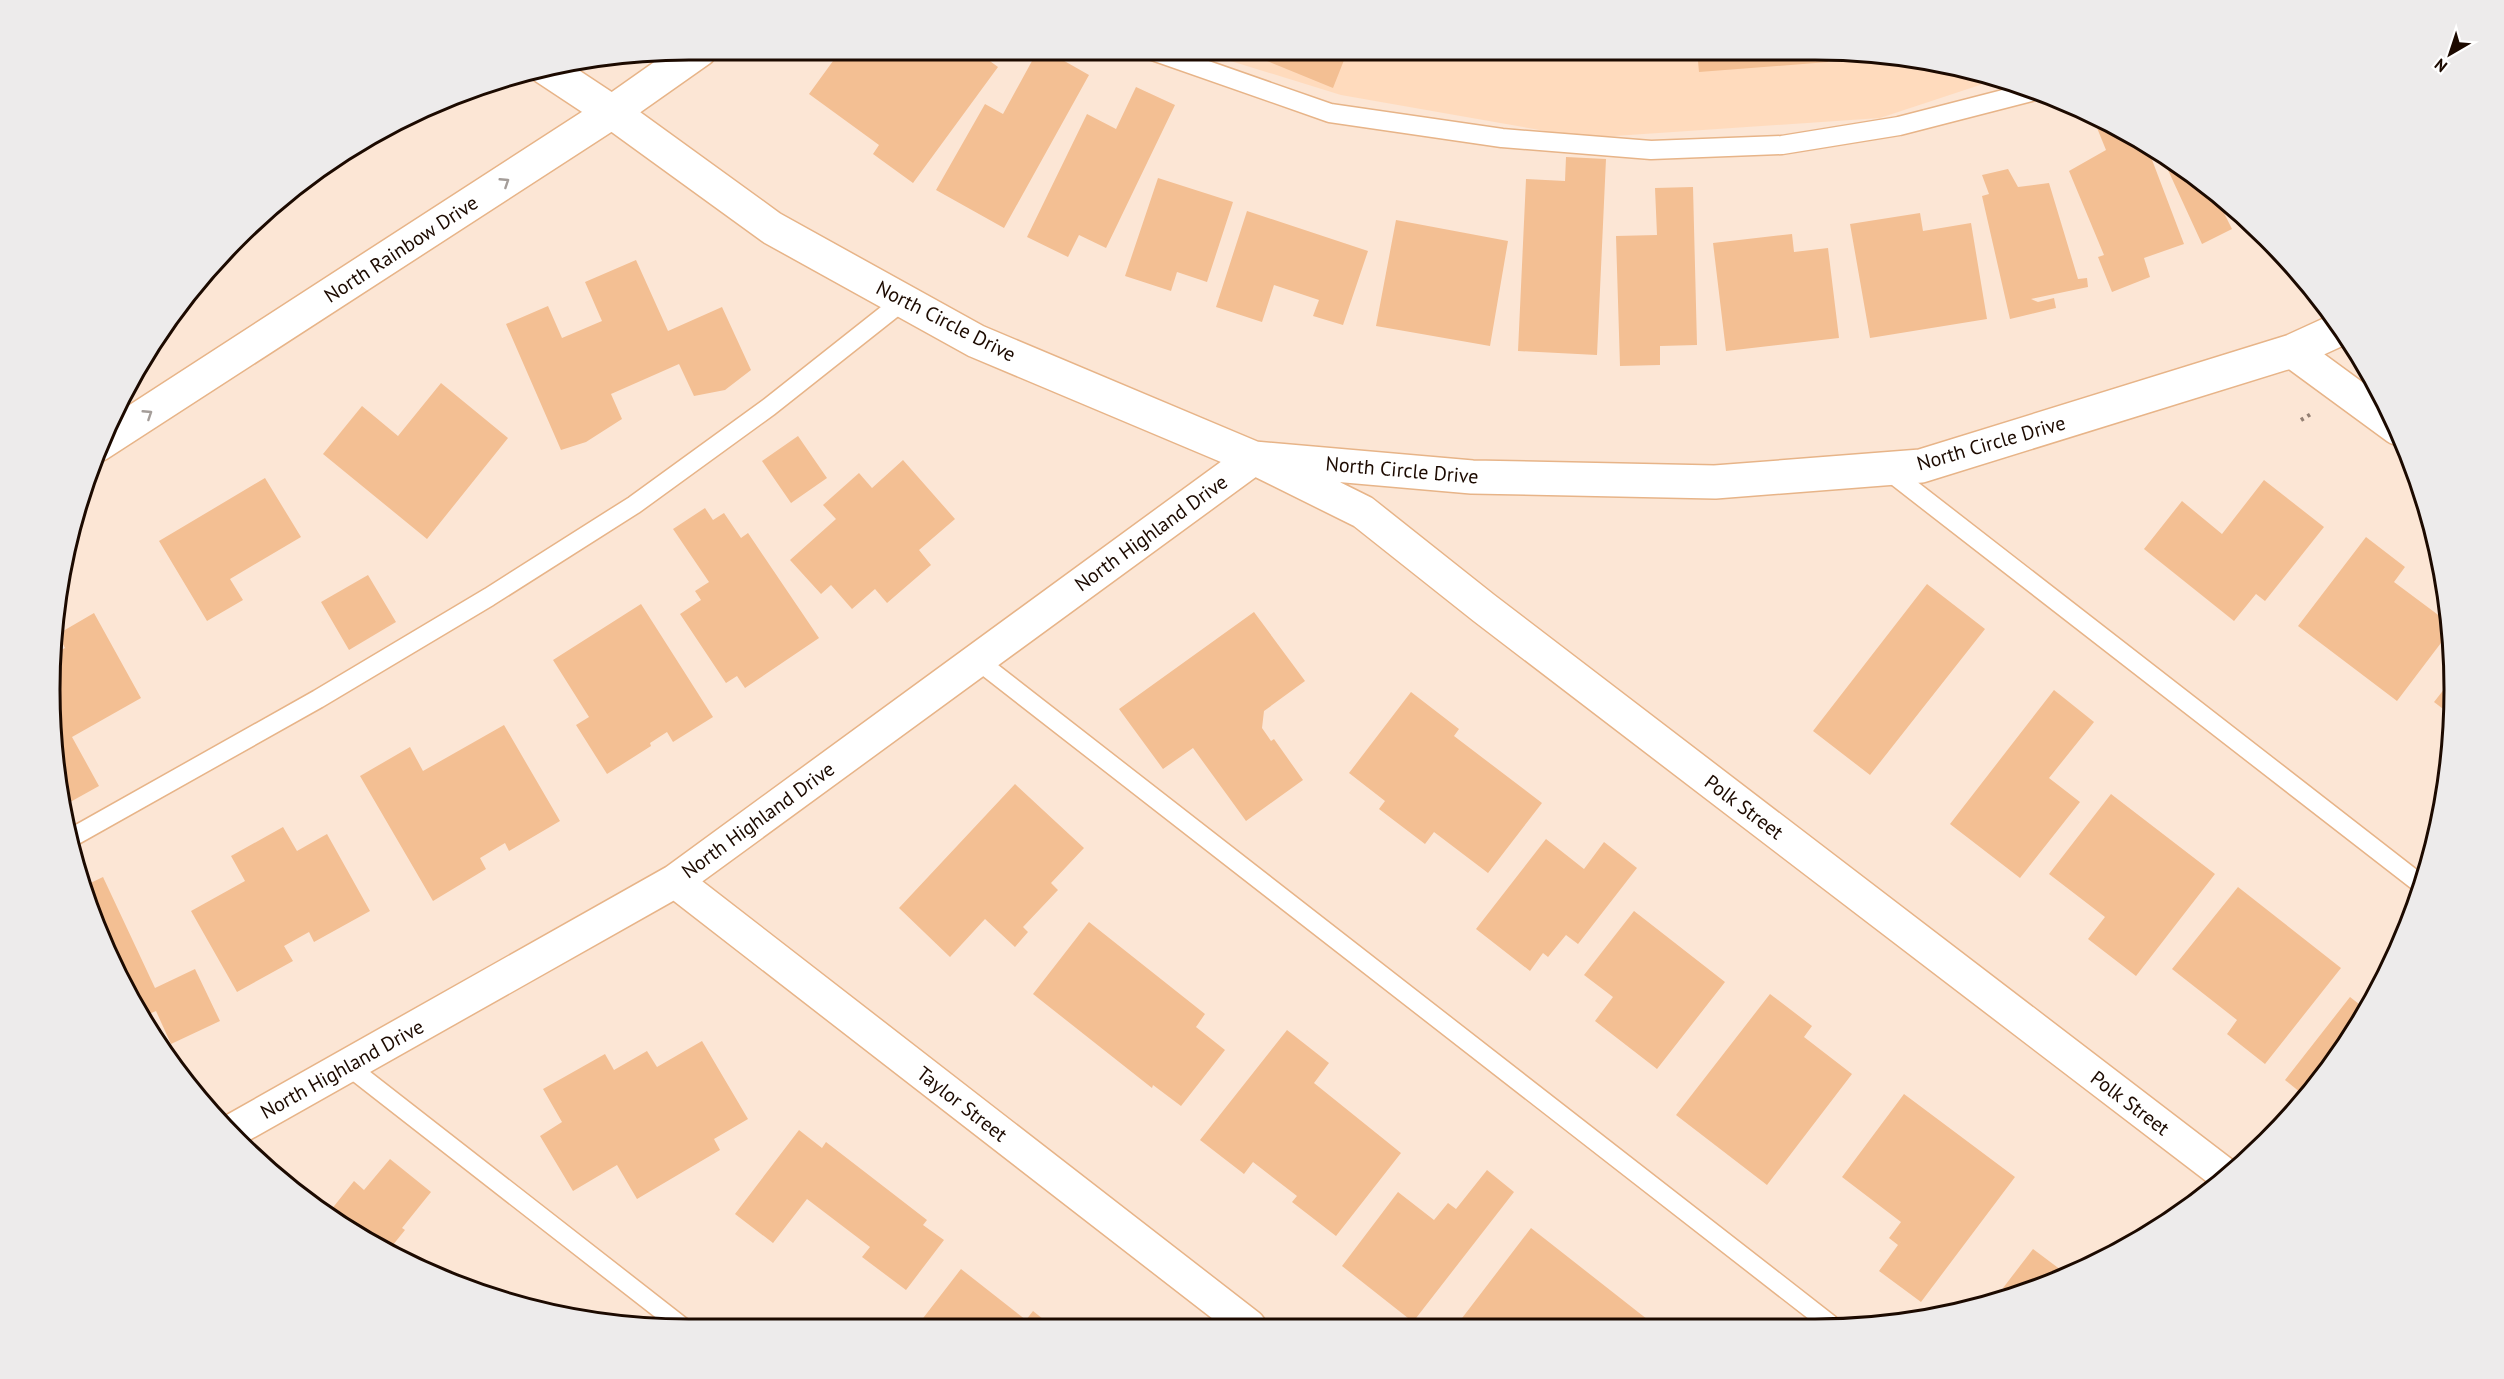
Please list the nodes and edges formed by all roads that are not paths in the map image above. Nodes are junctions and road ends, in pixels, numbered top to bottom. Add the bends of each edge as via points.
1 (686, 60) edge
2 (1179, 60) edge
3 (555, 75) edge
4 (2021, 95) edge
5 (612, 112) junction
6 (903, 301) junction
7 (2333, 332) edge
8 (2292, 351) junction
9 (2382, 417) edge
10 (115, 434) edge
11 (1254, 458) junction
12 (1886, 469) junction
13 (977, 660) junction
14 (77, 834) edge
15 (2415, 880) edge
16 (675, 881) junction
17 (348, 1066) junction
18 (237, 1128) edge
19 (2220, 1171) edge
20 (672, 1319) edge
21 (1240, 1319) edge
22 (1823, 1319) edge

1 - 5 street, North Rainbow Drive
2 - 4 lane via 1330,113 1502,138 1651,150 1782,145 1899,126
3 - 5 street, North Circle Drive
5 - 6 street, North Circle Drive via 772,228
10 -> 5 street, North Rainbow Drive
6 - 11 street, North Circle Drive via 976,341
6 - 14 lane via 770,407 634,505 318,699
7 - 8 street, North Circle Drive
8 - 9 street
8 - 12 street, North Circle Drive via 1921,466
11 - 12 street, North Circle Drive via 1472,477 1715,482
11 - 13 street, North Highland Drive
11 - 19 street, Polk Street via 1363,512
12 - 15 lane
13 - 16 street, North Highland Drive
13 - 22 lane
16 - 17 street, North Highland Drive
16 - 21 street, Taylor Street
17 - 18 street, North Highland Drive
17 - 20 lane

